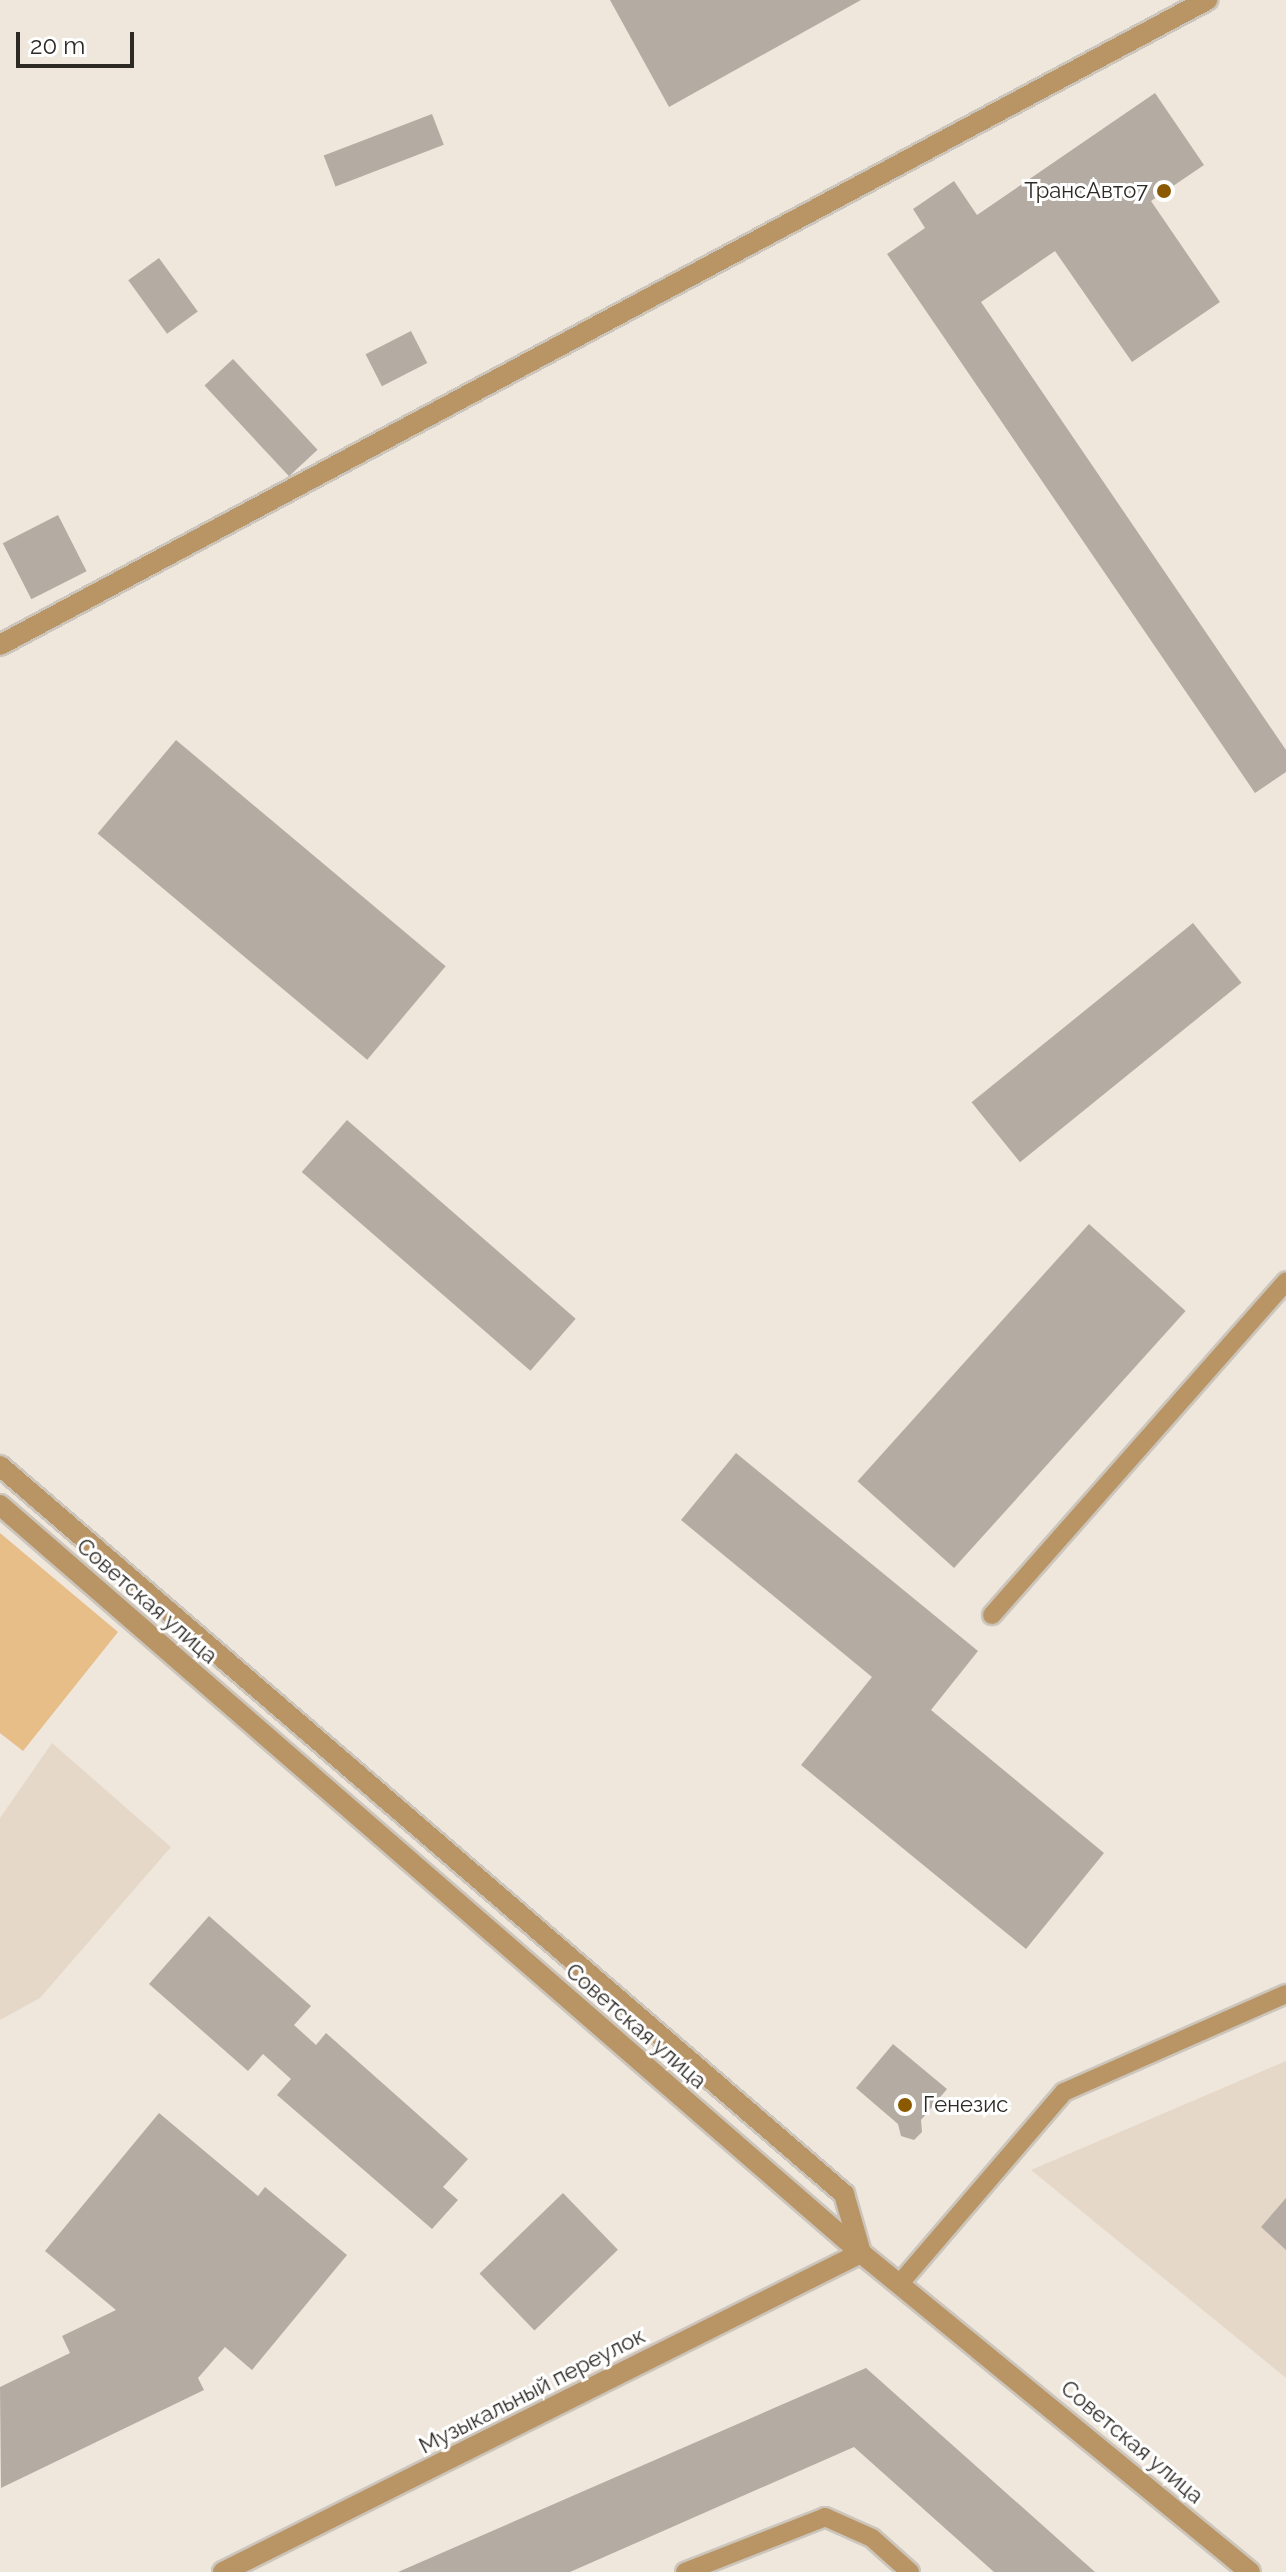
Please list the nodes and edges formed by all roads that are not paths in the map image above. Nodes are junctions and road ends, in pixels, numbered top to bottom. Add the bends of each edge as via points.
1 (1207, 0) edge
2 (0, 645) edge
3 (1286, 1281) edge
4 (0, 1466) edge
5 (0, 1505) edge
6 (992, 1615) dead end
7 (1286, 1994) edge
8 (861, 2253) junction
9 (901, 2282) junction
10 (233, 2570) edge
11 (685, 2572) edge
12 (910, 2572) edge
13 (1250, 2572) edge

1 - 2 street
3 - 6 lane
4 - 8 street via 844,2194
5 - 8 street, Советская улица
7 - 9 lane via 1064,2092
8 - 9 street, Советская улица
8 - 10 street, Музыкальный переулок
9 - 13 street, Советская улица
11 - 12 lane via 825,2517 872,2538

